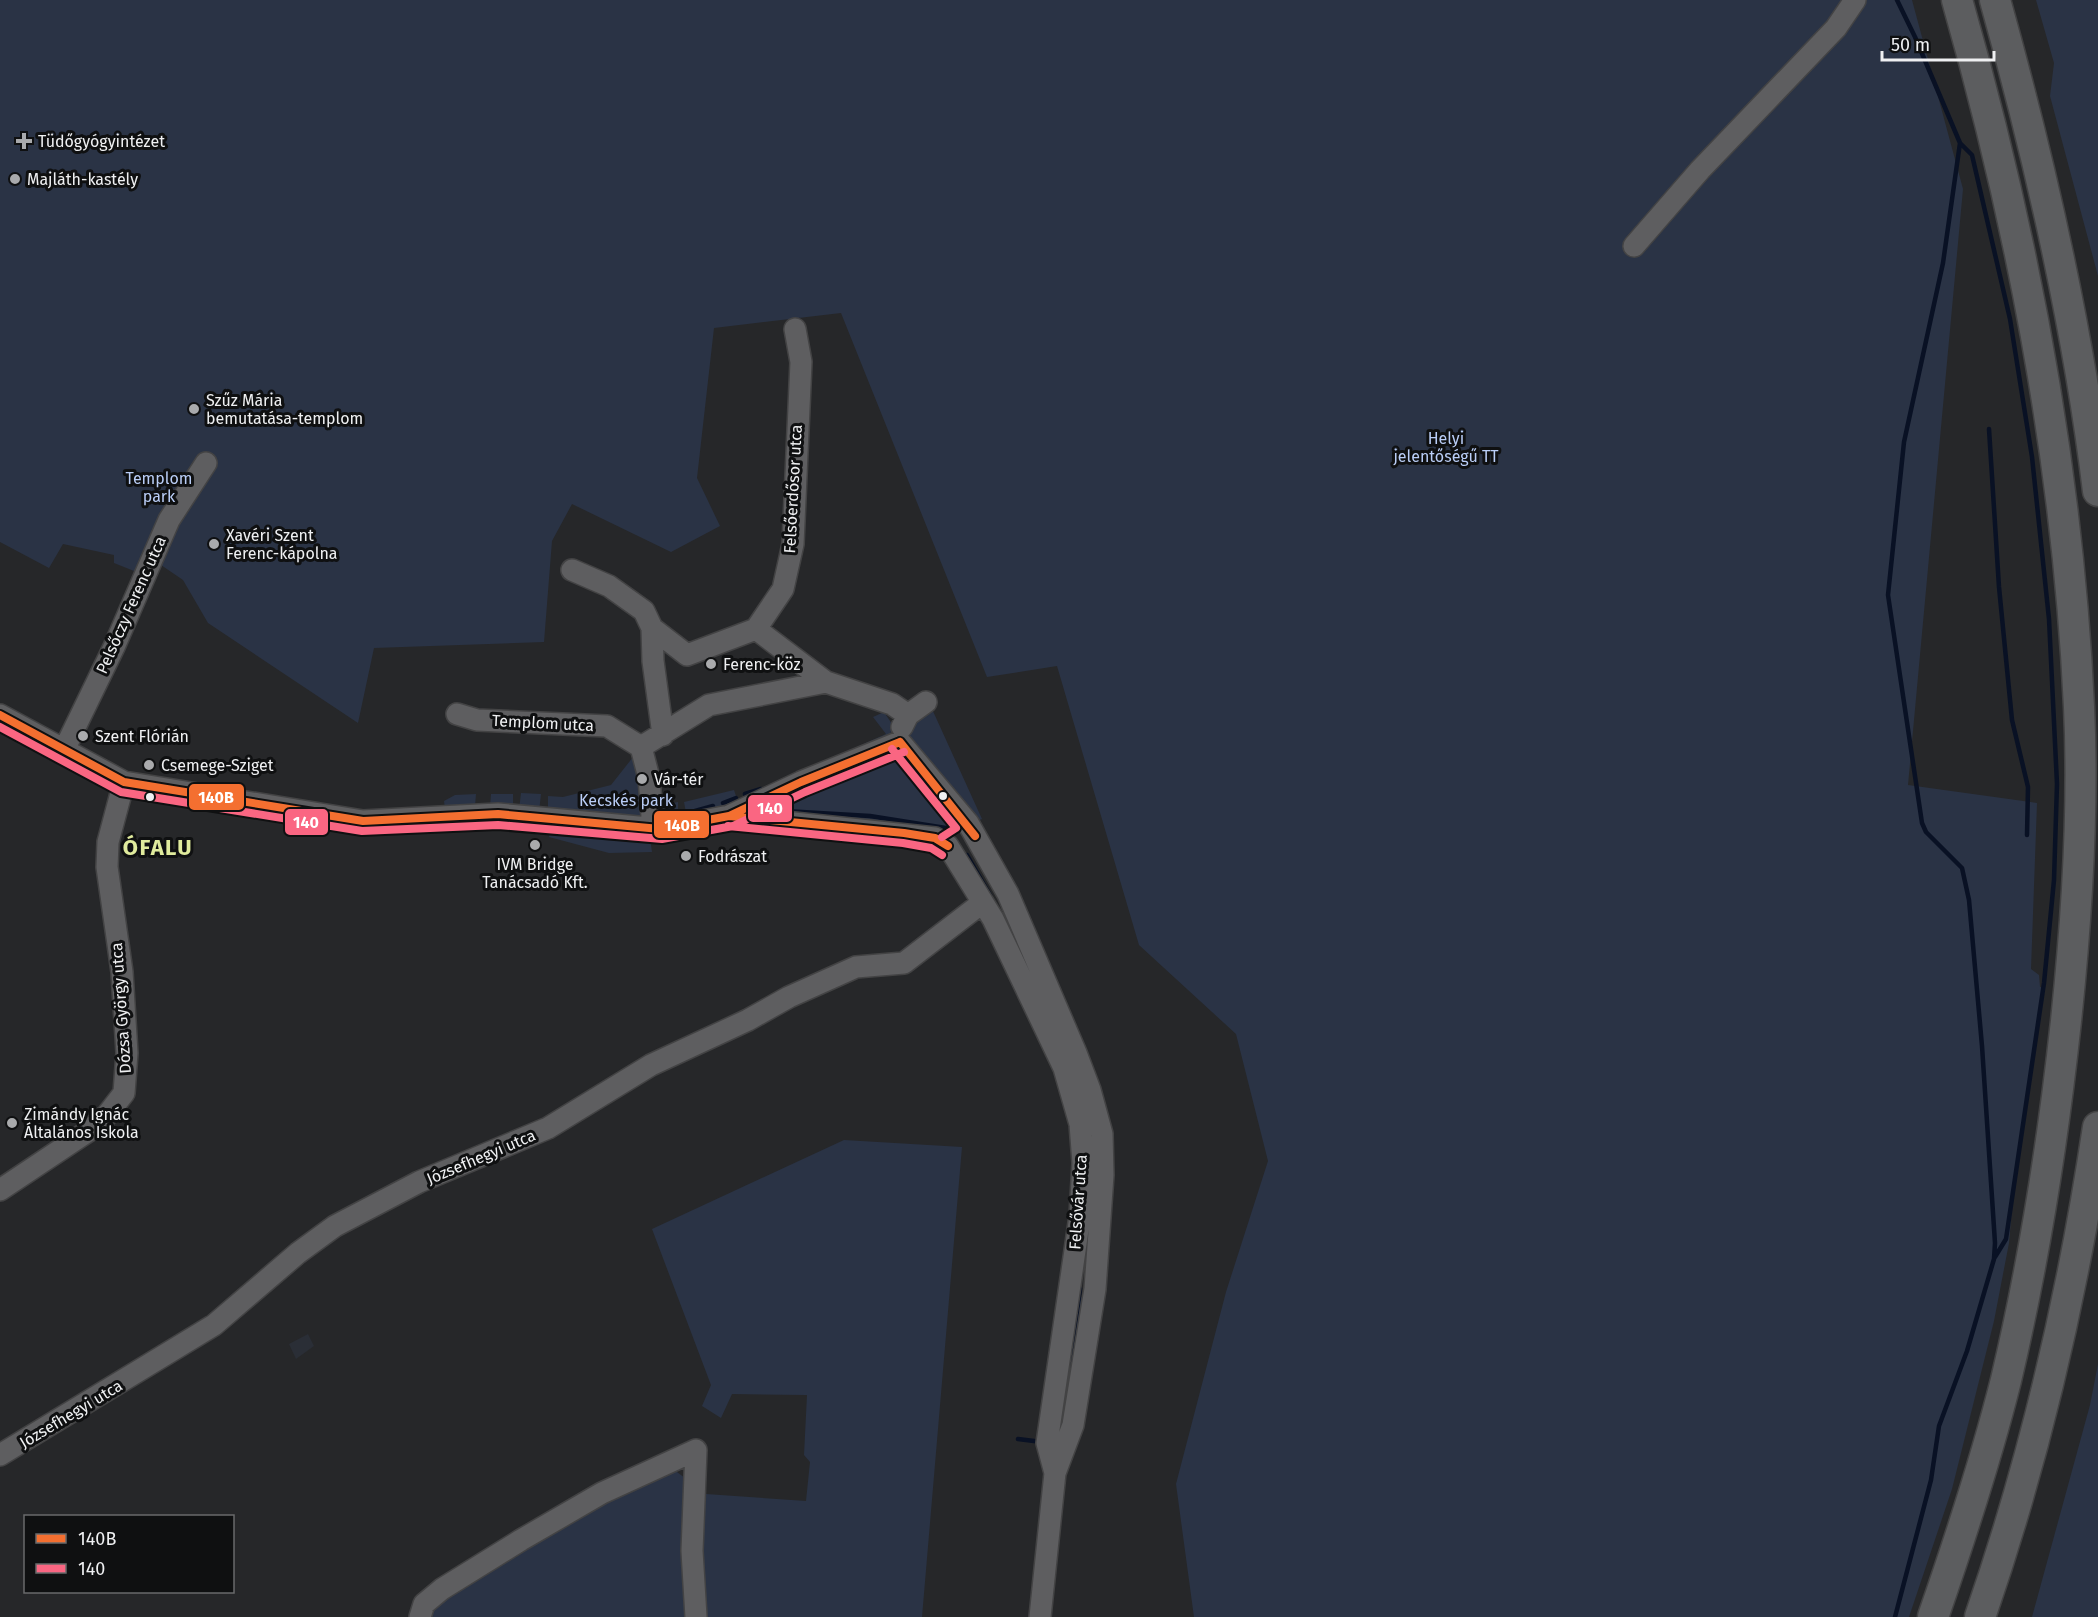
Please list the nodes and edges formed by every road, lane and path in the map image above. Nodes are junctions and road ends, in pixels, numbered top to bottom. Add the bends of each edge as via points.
1 (1855, 0) edge
2 (1957, 0) edge
3 (1995, 0) edge
4 (1634, 246) dead end
5 (795, 329) dead end
6 (206, 463) dead end
7 (2098, 491) edge
8 (572, 570) dead end
9 (652, 628) junction
10 (756, 629) junction
11 (826, 682) junction
12 (926, 702) dead end
13 (457, 714) dead end
14 (0, 715) edge
15 (908, 715) junction
16 (663, 735) junction
17 (900, 742) junction
18 (641, 747) junction
19 (64, 750) junction
20 (121, 792) junction
21 (729, 816) junction
22 (653, 829) junction
23 (963, 836) junction
24 (982, 903) junction
25 (2098, 1127) edge
26 (0, 1190) edge
27 (0, 1455) edge
28 (1055, 1473) junction
29 (422, 1611) edge
30 (405, 1617) edge
31 (696, 1617) edge
32 (1040, 1617) edge
33 (1933, 1617) edge
34 (1980, 1617) edge

1 - 4 street via 1836,28 1700,170
2 - 33 highway via 2020,250 2057,455 2080,711 2080,839 2077,922 2061,1062 2045,1180 2021,1308 1983,1462
3 - 7 highway via 2061,265
5 - 10 street, Felsőerdősor utca via 801,362 793,544 783,589
6 - 19 street, Pelsőczy Ferenc utca via 169,519
8 - 9 street via 609,586 644,610
9 - 10 street via 687,655
9 - 16 street
10 - 11 street
11 - 15 street via 892,704
11 - 16 street via 709,705
12 - 15 street
13 - 18 street, Templom utca via 477,720 608,726
14 - 19 street
15 - 17 street
16 - 18 street
17 - 21 street
17 - 23 street, Felsővár utca
18 - 22 street via 649,778
19 - 20 street
20 - 22 street via 363,820 498,814
20 - 26 street, Dózsa György utca via 108,842 107,867 122,972 127,1053 124,1093 87,1132
21 - 22 street
21 - 23 street via 935,838
23 - 24 street, Felsővár utca
23 - 28 street, Felsővár utca via 1008,894 1090,1090 1102,1134 1095,1289 1073,1425
24 - 27 street, Józsefhegyi utca via 904,963 856,967 789,997 651,1065 548,1128 420,1182 335,1226 214,1326
24 - 28 street, Felsővár utca via 1064,1068 1080,1124 1080,1216 1047,1443
25 - 34 highway via 2063,1323 2045,1399
28 - 32 street, Felsővár utca
29 - 30 street
29 - 31 street via 452,1583 602,1493 696,1450 692,1551

